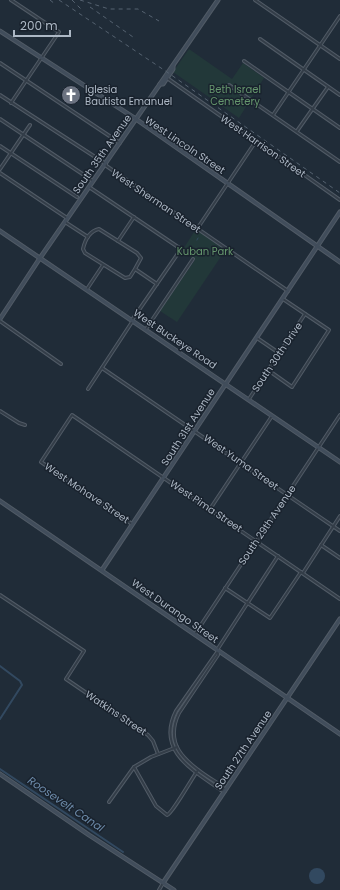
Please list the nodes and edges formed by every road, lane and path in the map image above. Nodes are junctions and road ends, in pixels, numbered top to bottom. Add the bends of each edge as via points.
1 (11, 0) edge
2 (218, 0) edge
3 (255, 0) edge
4 (340, 16) edge
5 (336, 22) junction
6 (340, 25) edge
7 (0, 31) edge
8 (260, 39) dead end
9 (320, 45) junction
10 (42, 58) junction
11 (340, 59) edge
12 (244, 62) dead end
13 (0, 63) edge
14 (173, 66) junction
15 (304, 70) junction
16 (166, 78) junction
17 (26, 81) junction
18 (160, 84) junction
19 (229, 85) dead end
20 (328, 87) junction
21 (289, 92) junction
22 (0, 95) edge
23 (340, 95) edge
24 (11, 103) junction
25 (312, 109) junction
26 (273, 115) junction
27 (0, 119) edge
28 (136, 120) junction
29 (30, 125) dead end
30 (340, 128) edge
31 (297, 131) junction
32 (24, 134) junction
33 (256, 141) junction
34 (120, 143) junction
35 (0, 146) edge
36 (11, 153) junction
37 (340, 162) edge
38 (105, 164) junction
39 (0, 169) edge
40 (0, 173) edge
41 (93, 181) junction
42 (227, 183) junction
43 (89, 187) junction
44 (77, 197) dead end
45 (340, 200) edge
46 (340, 212) edge
47 (134, 217) junction
48 (66, 220) junction
49 (197, 229) junction
50 (0, 232) edge
51 (88, 237) junction
52 (118, 241) junction
53 (317, 246) junction
54 (40, 258) junction
55 (193, 259) dead end
56 (340, 262) edge
57 (103, 265) junction
58 (135, 269) junction
59 (157, 284) junction
60 (87, 290) junction
61 (288, 291) junction
62 (283, 299) junction
63 (305, 314) junction
64 (0, 320) edge
65 (133, 320) junction
66 (146, 330) junction
67 (257, 338) junction
68 (279, 354) junction
69 (61, 364) dead end
70 (102, 368) junction
71 (268, 370) junction
72 (226, 384) junction
73 (88, 389) dead end
74 (249, 399) junction
75 (0, 411) edge
76 (340, 415) edge
77 (272, 416) junction
78 (25, 424) dead end
79 (195, 430) junction
80 (319, 447) junction
81 (41, 462) joint
82 (241, 462) junction
83 (340, 462) edge
84 (164, 477) junction
85 (288, 494) junction
86 (0, 500) edge
87 (210, 509) junction
88 (340, 516) edge
89 (133, 524) junction
90 (334, 526) junction
91 (340, 530) edge
92 (257, 541) junction
93 (321, 545) junction
94 (278, 556) junction
95 (340, 558) edge
96 (102, 570) junction
97 (302, 572) junction
98 (225, 588) junction
99 (0, 595) edge
100 (340, 599) edge
101 (247, 603) junction
102 (340, 619) edge
103 (195, 634) junction
104 (217, 650) junction
105 (288, 698) junction
106 (340, 734) edge
107 (177, 747) junction
108 (174, 748) junction
109 (158, 754) junction
110 (134, 767) junction
111 (198, 770) junction
112 (196, 772) junction
113 (0, 774) edge
114 (226, 791) junction
115 (109, 802) dead end
116 (163, 883) junction
117 (159, 890) edge
118 (174, 890) edge

1 - 10 street via 59,32
2 - 14 main road, South 35th Avenue
3 - 9 street
4 - 5 street
5 - 6 street
5 - 9 street
7 - 10 main road, West Lincoln Street
8 - 15 street
9 - 11 street
9 - 15 street
10 - 17 street
10 - 28 main road, West Lincoln Street
12 - 21 street
13 - 17 street
14 - 16 main road
14 - 18 main road, South 35th Avenue
15 - 20 street
15 - 21 street
16 - 18 main road
16 - 33 street, West Harrison Street
17 - 24 street
17 - 34 street
18 - 28 main road, South 35th Avenue
19 - 26 street
20 - 23 street
20 - 25 street
21 - 25 street
21 - 26 street
22 - 24 street, West Sherman Street
24 - 38 street, West Sherman Street
25 - 30 street
25 - 31 street
26 - 31 street
27 - 32 street
28 - 34 main road, South 35th Avenue
28 - 42 main road, West Lincoln Street
29 - 32 street
31 - 37 street
32 - 36 street
32 - 41 street
33 - 42 street
33 - 45 street, West Harrison Street
34 - 38 main road, South 35th Avenue
35 - 36 street
36 - 39 street
36 - 44 street
38 - 41 main road, South 35th Avenue
38 - 49 street, West Sherman Street
40 - 48 street
41 - 43 main road, South 35th Avenue
42 - 49 street
42 - 53 main road, West Lincoln Street
43 - 47 street
43 - 48 main road, South 35th Avenue
46 - 53 main road, South 31st Avenue
47 - 52 street
47 - 59 street via 181,249
48 - 51 street
48 - 54 main road, South 35th Avenue
49 - 61 street, West Sherman Street
50 - 54 main road, West Buckeye Road
51 - 52 street via 94,230 99,229
51 - 57 street via 83,249
52 - 58 street via 141,258
53 - 56 main road, West Lincoln Street
53 - 61 main road, South 31st Avenue
54 - 60 main road, West Buckeye Road
54 - 64 main road, South 35th Avenue
55 - 66 street
57 - 58 street via 124,278 130,277
57 - 60 street
58 - 59 street
59 - 65 street
60 - 65 main road, West Buckeye Road
61 - 62 main road, South 31st Avenue
62 - 63 street
62 - 67 main road, South 31st Avenue
63 - 68 street, South 30th Drive
63 - 71 street via 329,330 292,387
64 - 69 street
65 - 66 main road, West Buckeye Road
65 - 70 street
66 - 72 main road, West Buckeye Road
67 - 68 street
67 - 72 main road, South 31st Avenue
68 - 71 street, South 30th Drive
70 - 73 street
70 - 79 street, West Yuma Street
71 - 74 street, South 30th Drive
72 - 74 main road, West Buckeye Road
72 - 79 main road, South 31st Avenue
74 - 77 main road, West Buckeye Road
75 - 78 street
76 - 80 street, South 29th Avenue
77 - 80 main road, West Buckeye Road
77 - 82 street
79 - 82 street, West Yuma Street
79 - 84 main road, South 31st Avenue
80 - 83 main road, West Buckeye Road
80 - 85 street, South 29th Avenue
81 - 84 street, West Pima Street via 72,415
81 - 89 street, West Mohave Street
82 - 85 street, West Yuma Street
82 - 87 street
84 - 87 street, West Pima Street
84 - 89 main road, South 31st Avenue
85 - 90 street, West Yuma Street
85 - 92 street, South 29th Avenue
86 - 96 main road, West Durango Street
87 - 92 street, West Pima Street
88 - 90 street
89 - 96 main road, South 31st Avenue
90 - 91 street, West Yuma Street
90 - 93 street
92 - 94 street, West Pima Street
92 - 98 street, South 29th Avenue
93 - 95 street
93 - 97 street
94 - 97 street, West Pima Street
94 - 101 street
96 - 103 main road, West Durango Street
97 - 100 street, West Pima Street
97 - 101 street via 270,618
98 - 101 street
98 - 103 street, South 29th Avenue
99 - 109 street, Watkins Street via 84,651 66,679 148,735
101 - 104 street
102 - 105 main road, South 27th Avenue
103 - 104 main road, West Durango Street
104 - 105 main road, West Durango Street
104 - 107 street via 217,655 176,719 174,731
104 - 108 street via 174,716 171,734
105 - 106 main road, West Durango Street
105 - 114 main road, South 27th Avenue
107 - 108 street
107 - 111 street via 185,760
108 - 109 street
108 - 112 street via 180,759
109 - 110 street
110 - 112 street via 156,806 167,816 171,814
110 - 115 street
111 - 112 street
111 - 114 street
112 - 114 street
113 - 116 main road
114 - 116 main road, South 27th Avenue
116 - 117 street, South 27th Avenue
116 - 118 main road

